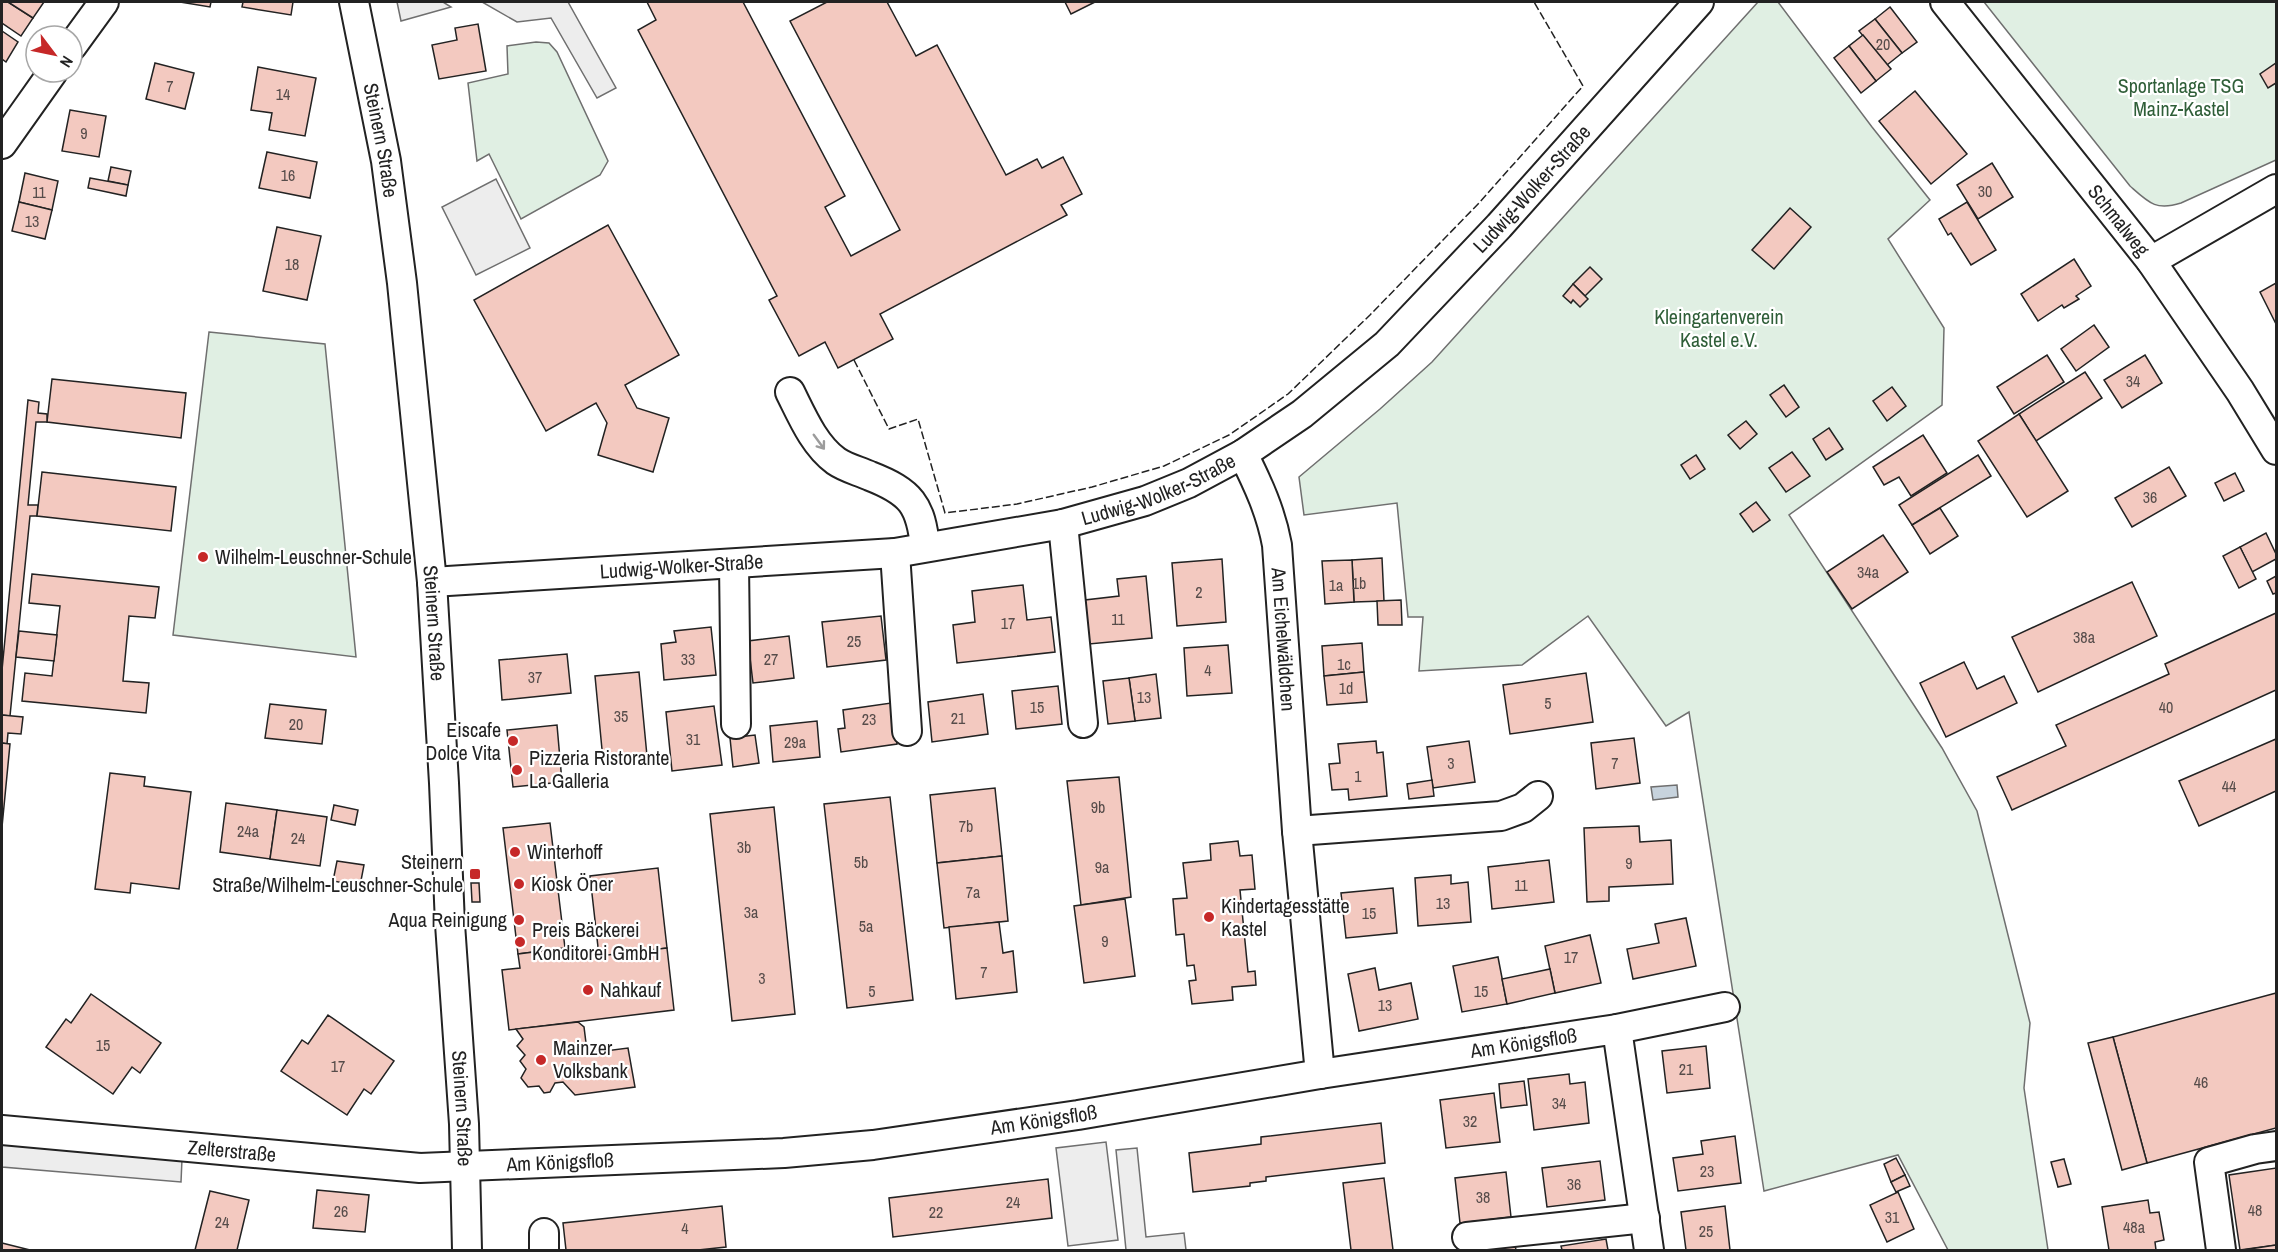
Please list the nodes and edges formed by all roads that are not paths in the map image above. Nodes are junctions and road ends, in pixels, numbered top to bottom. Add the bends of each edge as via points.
1 (104, 2) edge
2 (354, 2) edge
3 (1699, 2) edge
4 (1945, 2) edge
5 (84, 30) edge
6 (44, 84) edge
7 (2, 144) edge
8 (2277, 189) edge
9 (2151, 261) junction
10 (790, 392) dead end
11 (2277, 450) edge
12 (1243, 454) junction
13 (1063, 524) junction
14 (925, 548) junction
15 (895, 553) junction
16 (734, 564) junction
17 (432, 582) junction
18 (1083, 723) dead end
19 (736, 724) dead end
20 (908, 732) dead end
21 (1538, 796) dead end
22 (1297, 831) junction
23 (1725, 1006) dead end
24 (1617, 1029) junction
25 (1320, 1074) junction
26 (2, 1130) edge
27 (2277, 1146) edge
28 (464, 1166) junction
29 (1645, 1218) junction
30 (1467, 1237) dead end
31 (1523, 1241) edge
32 (467, 1251) edge
33 (1649, 1251) edge
34 (2221, 1251) edge

1 - 5 street
2 - 17 street, Steinern Straße via 386,161
3 - 12 street, Ludwig-Wolker-Straße via 1499,226 1387,344 1302,414
4 - 9 street, Schmalweg
6 - 7 street
8 - 9 street
9 - 11 street, Schmalweg
10 -> 14 street via 824,450 837,461 901,492 912,503 922,521
12 - 13 street, Ludwig-Wolker-Straße via 1145,501
12 - 22 street, Am Eichelwäldchen via 1272,518 1277,545
13 - 14 street, Ludwig-Wolker-Straße
13 - 18 street
14 - 15 street, Ludwig-Wolker-Straße
15 - 16 street, Ludwig-Wolker-Straße
15 - 20 street
16 - 17 street, Ludwig-Wolker-Straße
16 - 19 street
17 - 28 street, Steinern Straße
21 - 22 street via 1501,816
22 - 25 street, Am Eichelwäldchen
23 - 24 street, Am Königsfloß
24 - 25 street, Am Königsfloß
24 - 29 street
25 - 28 street, Am Königsfloß via 1145,1105 873,1144 784,1152
26 - 28 street, Zelterstraße via 420,1168
27 - 34 street via 2209,1162
28 - 32 street, Steinern Straße
29 - 31 street
29 - 33 street
30 - 31 street

